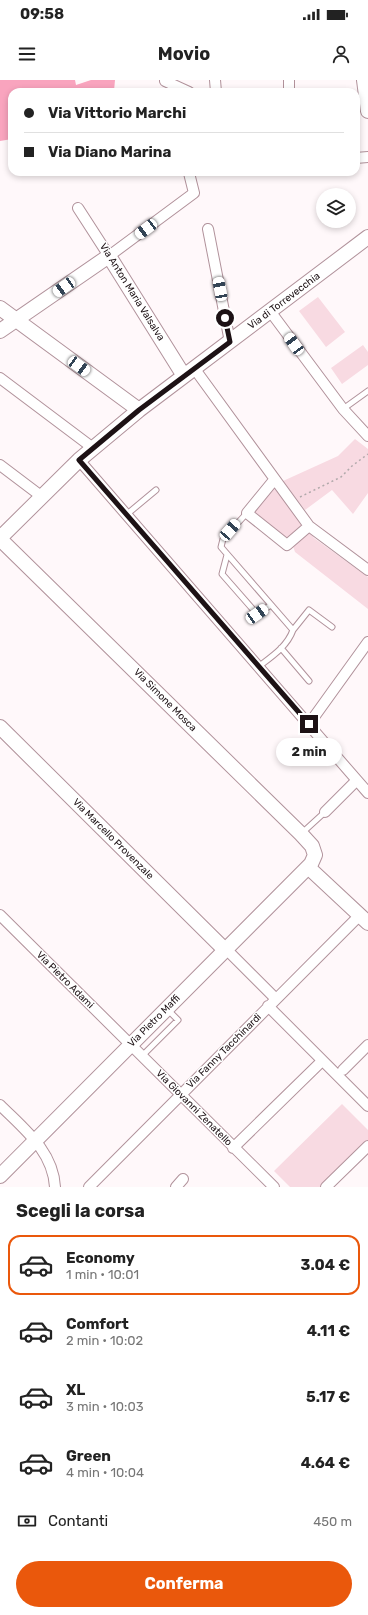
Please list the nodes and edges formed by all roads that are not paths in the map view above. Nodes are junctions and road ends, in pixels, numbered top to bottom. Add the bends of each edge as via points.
1 (364, 80) edge
2 (165, 81) edge
3 (180, 88) edge
4 (368, 111) edge
5 (190, 176) edge
6 (78, 208) dead end
7 (208, 230) dead end
8 (368, 238) edge
9 (110, 256) junction
10 (0, 308) edge
11 (270, 311) junction
12 (17, 320) junction
13 (0, 332) edge
14 (230, 342) junction
15 (189, 372) junction
16 (0, 378) edge
17 (368, 391) edge
18 (343, 409) junction
19 (139, 410) junction
20 (368, 436) edge
21 (93, 448) junction
22 (79, 460) junction
23 (0, 465) edge
24 (274, 480) junction
25 (156, 490) dead end
26 (41, 496) junction
27 (247, 513) junction
28 (126, 515) junction
29 (309, 526) junction
30 (0, 538) edge
31 (227, 555) junction
32 (368, 570) edge
33 (271, 605) junction
34 (332, 628) dead end
35 (294, 630) junction
36 (368, 642) edge
37 (281, 648) junction
38 (258, 668) junction
39 (309, 681) dead end
40 (309, 724) junction
41 (0, 727) edge
42 (356, 781) junction
43 (368, 793) edge
44 (325, 812) joint
45 (301, 834) junction
46 (308, 867) junction
47 (0, 915) edge
48 (364, 919) edge
49 (228, 952) junction
50 (272, 1002) junction
51 (167, 1008) junction
52 (131, 1045) junction
53 (368, 1045) edge
54 (142, 1056) junction
55 (322, 1061) junction
56 (343, 1070) dead end
57 (180, 1095) junction
58 (0, 1105) edge
59 (368, 1106) edge
60 (36, 1140) junction
61 (368, 1146) edge
62 (233, 1148) junction
63 (0, 1176) edge
64 (183, 1179) dead end
65 (328, 1186) edge
66 (55, 1187) edge
67 (89, 1187) edge
68 (176, 1187) edge
69 (274, 1187) edge

1 - 4 street
2 - 3 street
5 - 9 street via 194,193
6 - 9 street, Via Anton Maria Valsalva
7 - 14 street
8 - 11 street, Via di Torrevecchia
9 - 12 street
9 - 15 street, Via Anton Maria Valsalva
10 - 12 street
11 - 14 street, Via di Torrevecchia
11 - 18 street
12 - 13 street
12 - 19 street
14 - 15 street, Via di Torrevecchia
15 - 19 street, Via di Torrevecchia
15 - 24 street
16 - 21 street
17 - 18 lane
18 - 20 street
19 - 21 street, Via di Torrevecchia
21 - 22 street, Via di Torrevecchia
22 - 26 street, Via di Torrevecchia
22 - 28 street
23 - 26 street
24 - 27 street
24 - 29 street
25 - 28 lane
26 - 30 street, Via di Torrevecchia
27 - 29 street via 287,545
27 - 31 lane via 223,539 221,547
28 - 38 street
29 - 32 street
30 - 45 street, Via Simone Mosca
31 - 33 lane
31 - 33 lane via 222,574 257,614
33 - 35 lane
34 - 35 lane via 310,610
35 - 37 lane
36 - 40 street
37 - 38 lane
37 - 39 lane
38 - 40 street
40 - 42 street
41 - 49 street, Via Marcello Provenzale
42 - 43 street
42 - 44 street
44 - 45 lane
45 - 46 street, Via Simone Mosca via 312,846 315,854 313,862
46 - 48 street
46 - 49 street, Via Pietro Maffi
47 - 52 street, Via Pietro Adami
48 - 50 street, Via Fanny Tacchinardi
49 - 50 street
49 - 51 street, Via Pietro Maffi
50 - 55 street
50 - 57 street, Via Fanny Tacchinardi
51 - 52 street, Via Pietro Maffi
51 - 54 lane via 178,1020
52 - 54 street, Via Giovanni Zenatello
52 - 60 street, Via Pietro Maffi
53 - 56 street
54 - 57 street, Via Giovanni Zenatello
55 - 59 street
55 - 62 street
57 - 62 street, Via Giovanni Zenatello
57 - 67 street, Via Fanny Tacchinardi
58 - 60 street
60 - 63 street, Via Pietro Maffi
60 - 66 street via 49,1159
61 - 65 street
62 - 69 street, Via Giovanni Zenatello
64 - 68 street

